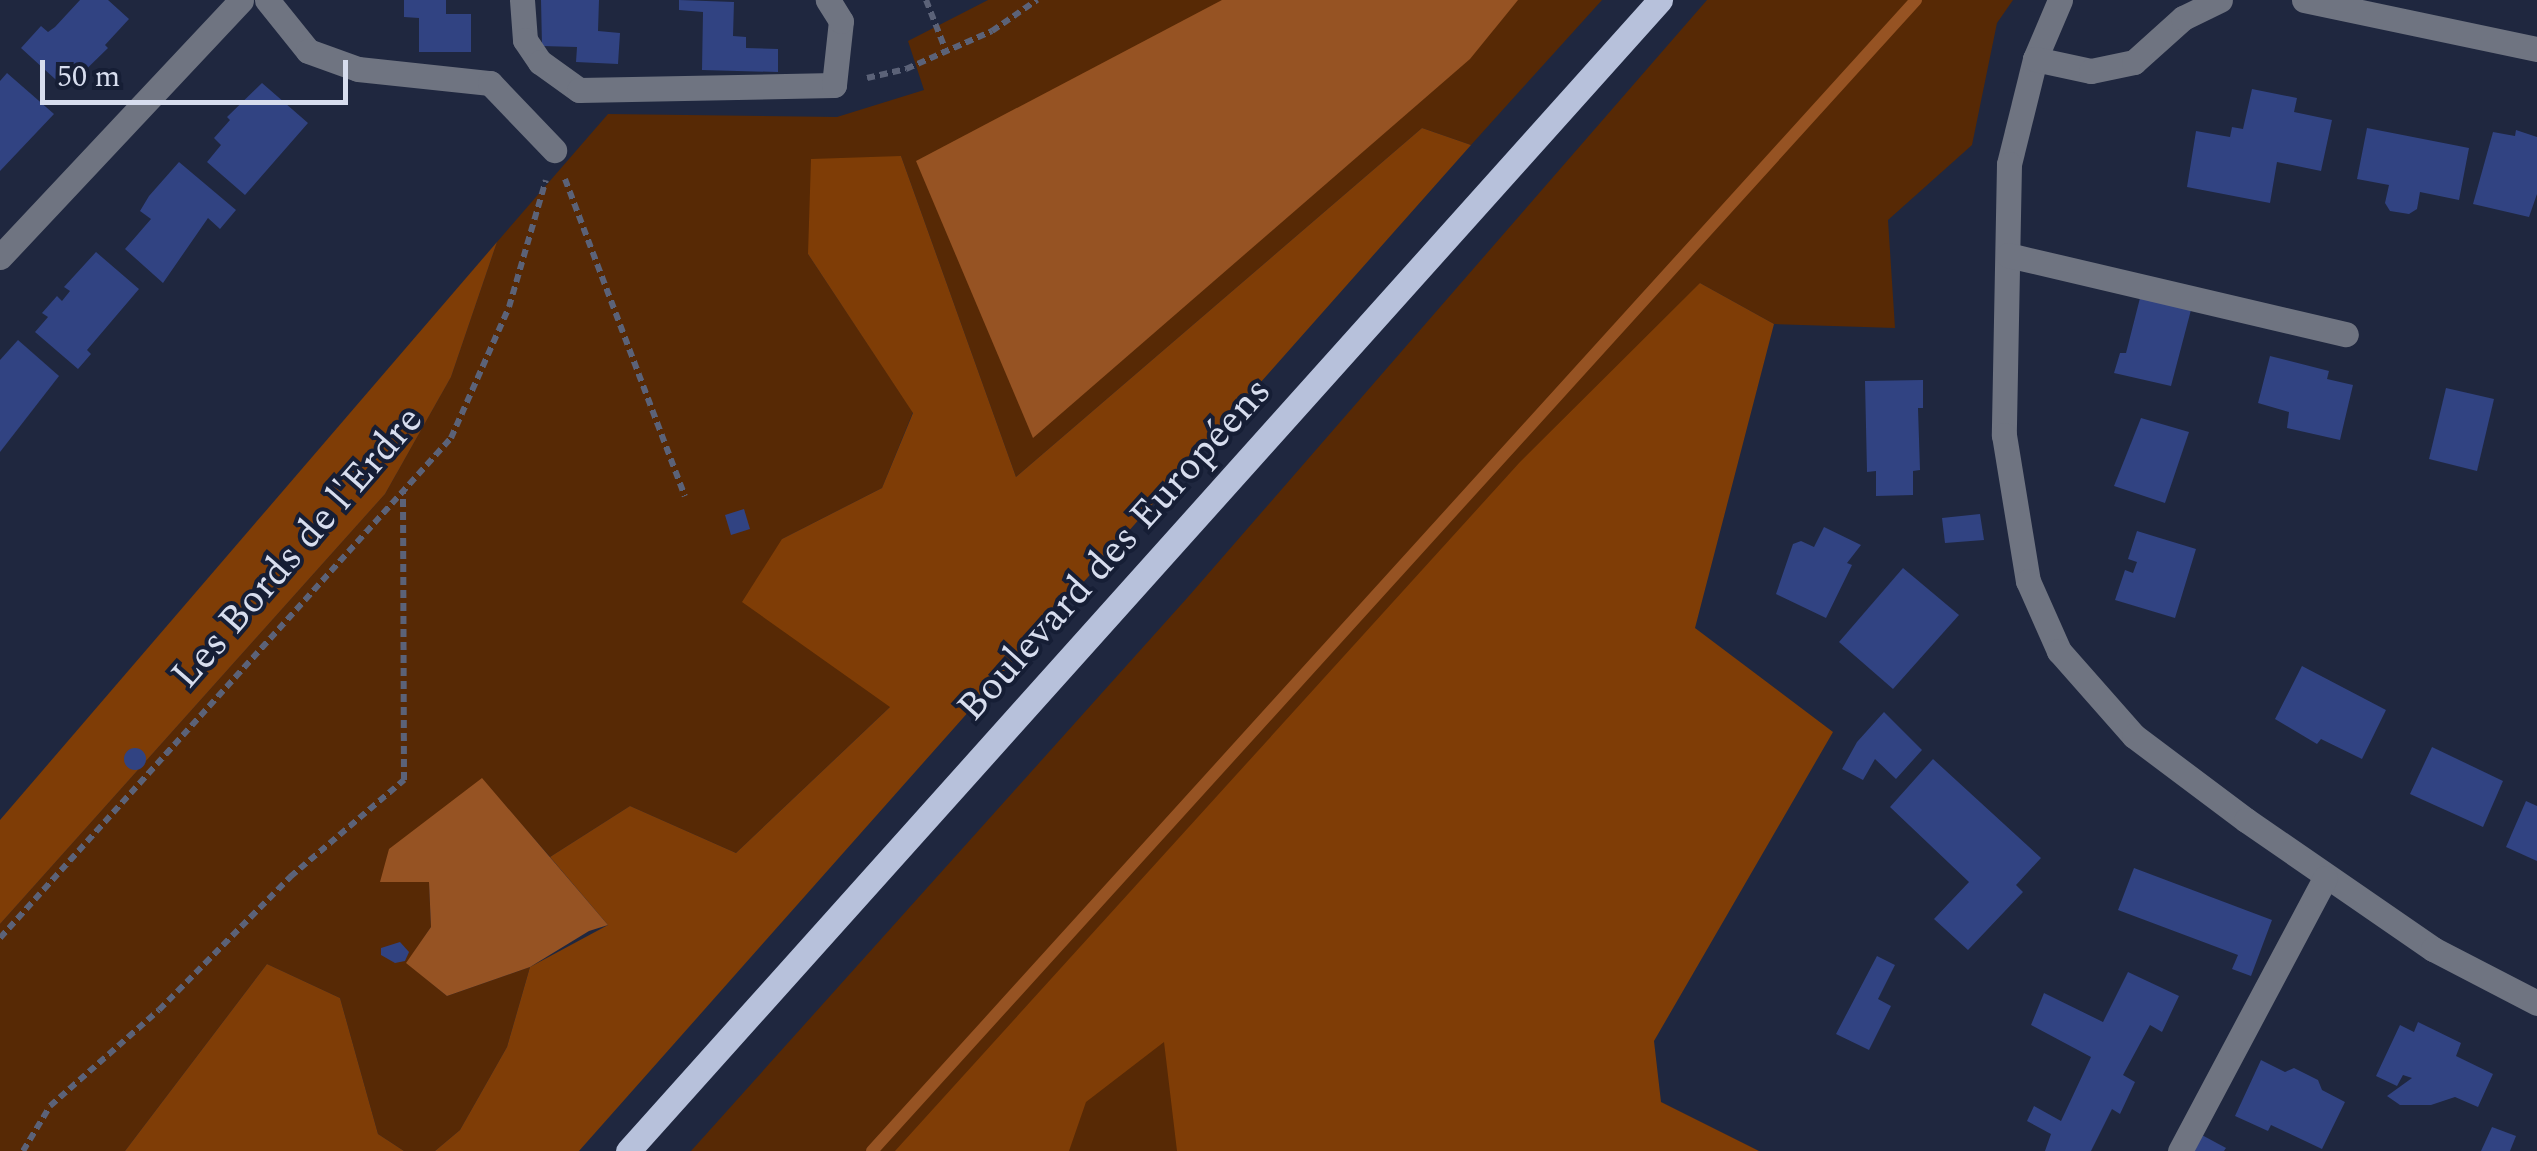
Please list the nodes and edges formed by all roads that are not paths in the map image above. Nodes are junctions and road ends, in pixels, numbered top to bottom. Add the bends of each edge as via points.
1 (240, 0) edge
2 (267, 0) edge
3 (522, 0) edge
4 (828, 0) edge
5 (1660, 0) edge
6 (2060, 0) edge
7 (2220, 0) edge
8 (2304, 0) edge
9 (2537, 49) edge
10 (2035, 59) junction
11 (554, 150) road end
12 (2008, 255) junction
13 (0, 256) edge
14 (2346, 334) dead end
15 (2325, 878) junction
16 (2537, 1003) edge
17 (628, 1151) edge
18 (2180, 1151) edge

1 - 13 street
2 - 11 street via 308,51 358,69 490,83
3 - 4 street via 525,40 540,62 579,90 834,85 840,21
5 - 17 main road, Boulevard des Européens
6 - 10 street
7 - 10 street via 2183,18 2134,62 2091,71
8 - 9 street
10 - 12 street via 2009,164
12 - 14 street
12 - 15 street via 2004,436 2028,581 2059,651 2134,736
15 - 16 street via 2433,949
15 - 18 street

